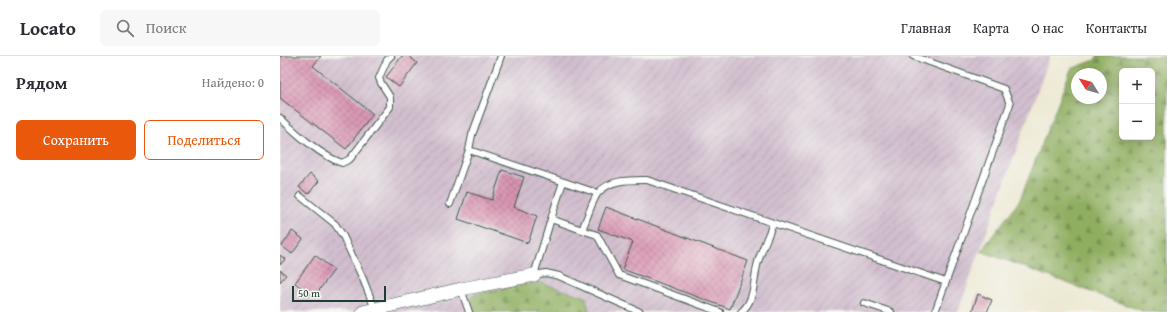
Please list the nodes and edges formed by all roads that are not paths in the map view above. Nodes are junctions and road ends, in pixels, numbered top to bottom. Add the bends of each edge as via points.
1 (501, 56) edge
2 (913, 56) edge
3 (386, 57) edge
4 (280, 118) edge
5 (469, 150) junction
6 (563, 182) junction
7 (597, 193) junction
8 (300, 196) dead end
9 (450, 204) dead end
10 (551, 219) junction
11 (773, 223) junction
12 (582, 230) junction
13 (534, 275) junction
14 (946, 282) junction
15 (461, 289) junction
16 (864, 303) dead end
17 (369, 310) edge
18 (469, 312) edge
19 (640, 312) edge
20 (720, 312) edge
21 (741, 312) edge
22 (891, 312) edge
23 (935, 312) edge

1 - 5 lane
2 - 14 lane via 1004,89 1010,104
3 - 4 lane via 379,78 390,97 390,107 350,159 342,163 331,160
5 - 6 lane
5 - 9 lane
6 - 7 lane
6 - 10 lane
7 - 11 lane via 612,183 647,180
7 - 12 lane
8 - 17 lane via 335,224 343,236 363,279
10 - 12 lane
10 - 13 lane
11 - 14 lane
11 - 21 lane via 758,263 754,289 746,308
12 - 20 lane via 597,235 619,275
13 - 15 street
13 - 19 lane via 546,273 559,276
14 - 23 lane
15 - 17 street
15 - 18 lane
16 - 22 lane

